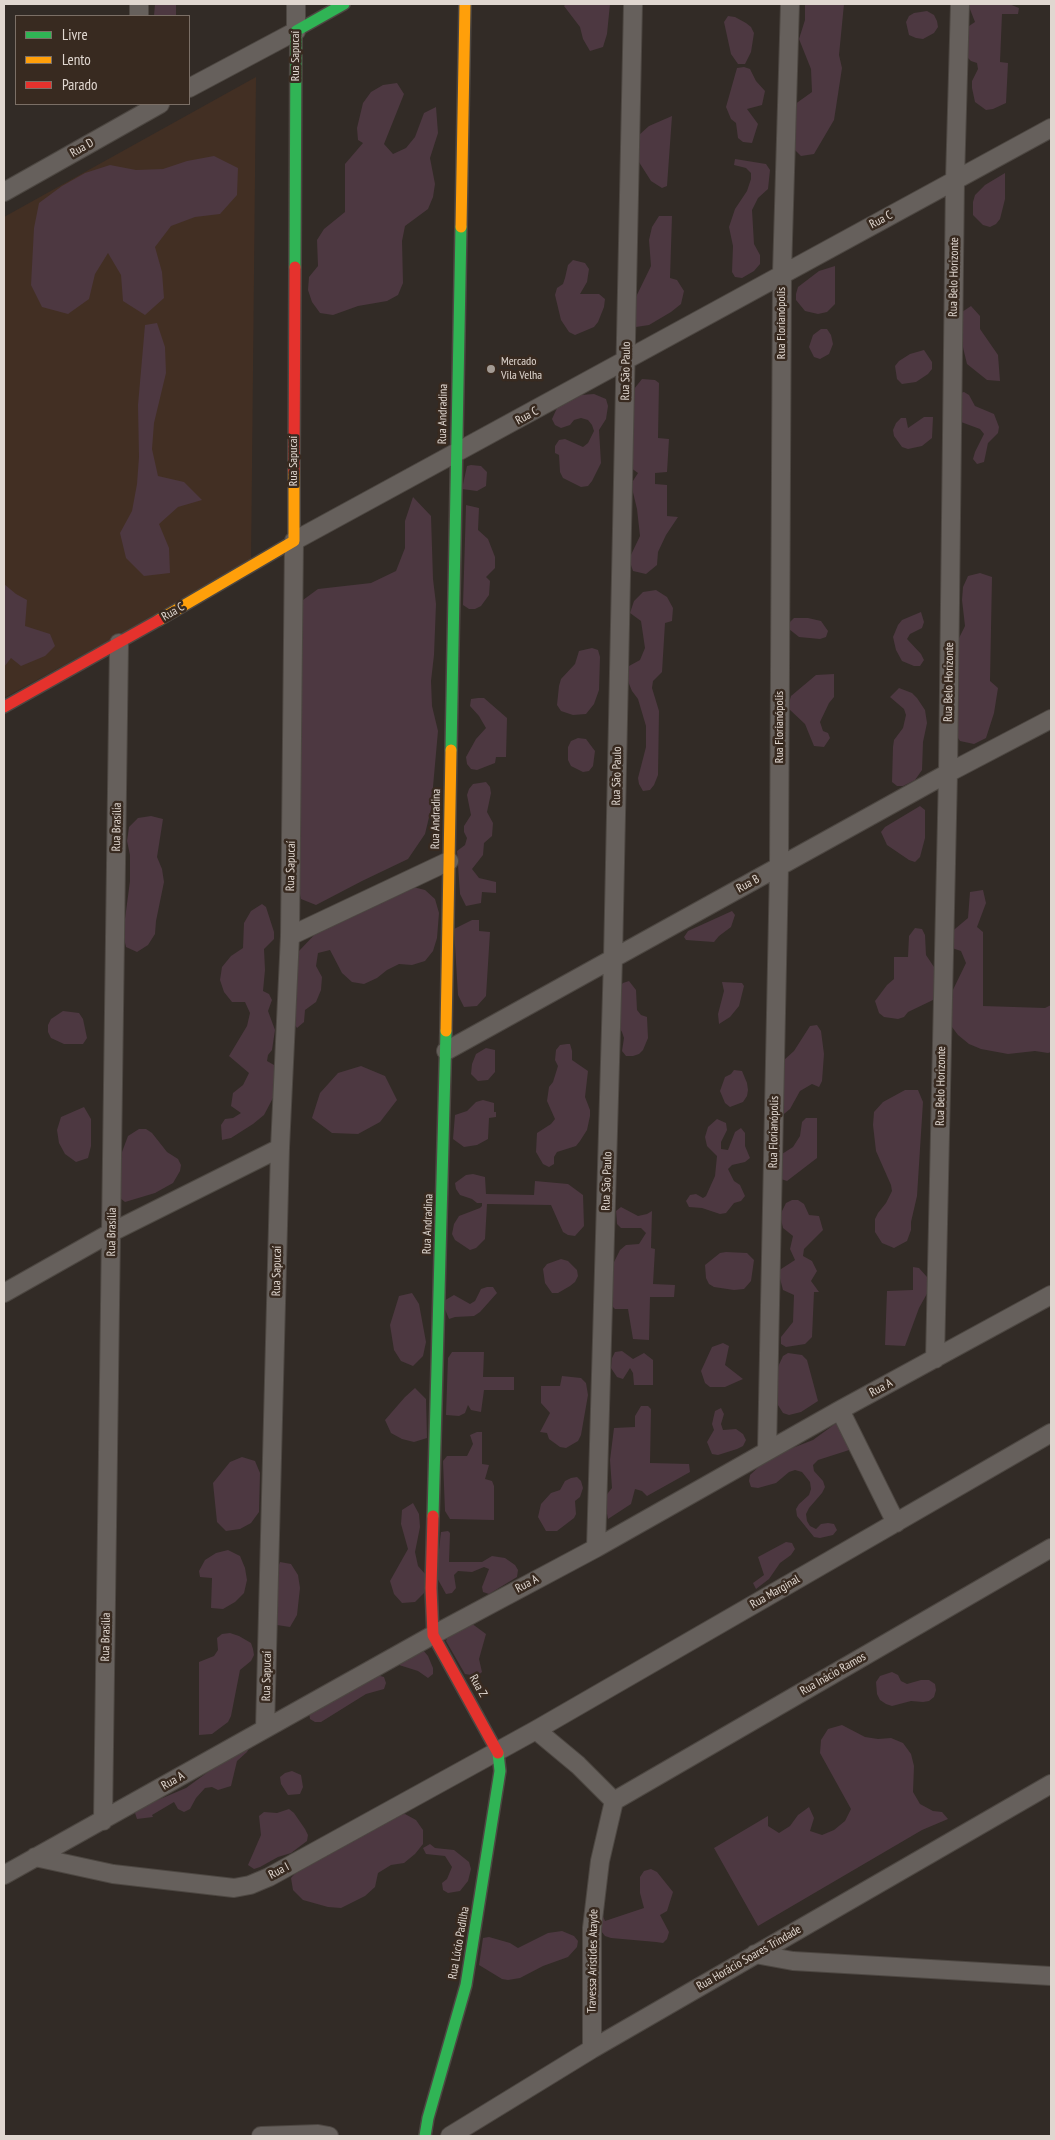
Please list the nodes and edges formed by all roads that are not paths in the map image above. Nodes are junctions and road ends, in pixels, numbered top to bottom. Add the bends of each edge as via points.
1 (296, 4) edge
2 (344, 4) edge
3 (465, 4) edge
4 (633, 4) edge
5 (790, 4) edge
6 (960, 4) edge
7 (296, 31) junction
8 (190, 87) edge
9 (156, 105) edge
10 (138, 110) edge
11 (1051, 128) edge
12 (955, 180) junction
13 (4, 192) edge
14 (782, 273) junction
15 (626, 362) junction
16 (456, 454) junction
17 (294, 541) junction
18 (119, 643) junction
19 (4, 706) edge
20 (1051, 719) edge
21 (948, 773) junction
22 (449, 861) junction
23 (779, 867) junction
24 (290, 936) junction
25 (613, 958) junction
26 (446, 1050) junction
27 (280, 1148) junction
28 (112, 1232) junction
29 (4, 1293) edge
30 (1051, 1295) edge
31 (935, 1359) junction
32 (840, 1410) junction
33 (1051, 1433) edge
34 (767, 1451) junction
35 (896, 1523) junction
36 (596, 1548) junction
37 (1051, 1548) edge
38 (433, 1635) junction
39 (265, 1729) junction
40 (536, 1730) junction
41 (498, 1750) junction
42 (1051, 1784) edge
43 (614, 1801) junction
44 (103, 1821) junction
45 (35, 1858) junction
46 (4, 1875) edge
47 (755, 1954) junction
48 (1051, 1976) edge
49 (592, 2049) junction
50 (261, 2136) edge
51 (329, 2136) edge
52 (425, 2136) edge
53 (450, 2136) edge

1 - 7 street, Rua Sapucaí
2 - 7 street
3 - 16 street, Rua Andradina
4 - 15 street, Rua São Paulo
5 - 14 street, Rua Florianópolis
6 - 12 street, Rua Belo Horizonte
7 - 8 street
7 - 17 street, Rua Sapucaí
9 - 10 street, Rua D
10 - 13 street, Rua D
11 - 12 street, Rua C
12 - 14 street, Rua C
12 - 21 street, Rua Belo Horizonte
14 - 15 street, Rua C
14 - 23 street, Rua Florianópolis
15 - 16 street, Rua C
15 - 25 street, Rua São Paulo
16 - 17 street, Rua C
16 - 22 street, Rua Andradina
17 - 18 street, Rua C
17 - 24 street, Rua Sapucaí
18 - 19 street, Rua C
18 - 28 street, Rua Brasília
20 - 21 street, Rua B
21 - 23 street, Rua B
21 - 31 street, Rua Belo Horizonte
22 - 24 street
22 - 26 street, Rua Andradina
23 - 25 street, Rua B
23 - 34 street, Rua Florianópolis
24 - 27 street, Rua Sapucaí
25 - 26 street, Rua B
25 - 36 street, Rua São Paulo
26 - 38 street, Rua Andradina via 431,1588
27 - 28 street
27 - 39 street, Rua Sapucaí
28 - 29 street
28 - 44 street, Rua Brasília
30 - 31 street, Rua A
31 - 32 street, Rua A
32 - 34 street, Rua A
32 - 35 street
33 - 35 street, Rua Marginal
34 - 36 street, Rua A
35 - 40 street, Rua Marginal
36 - 38 street, Rua A
37 - 43 street, Rua Inácio Ramos
38 - 39 street, Rua A
38 - 41 street, Rua Z
39 - 44 street, Rua A
40 - 41 street, Rua Marginal
40 - 43 street
41 - 45 street, Rua I via 250,1885 234,1888 113,1874
41 - 52 street, Rua Lúcio Padilha via 499,1780 466,1985
42 - 47 street, Rua Horácio Soares Trindade
43 - 49 street, Travessa Aristides Atayde via 600,1862 592,1928
44 - 45 street, Rua A
45 - 46 street, Rua A
47 - 48 street via 794,1961
47 - 49 street, Rua Horácio Soares Trindade
49 - 53 street, Rua Horácio Soares Trindade
50 - 51 street

